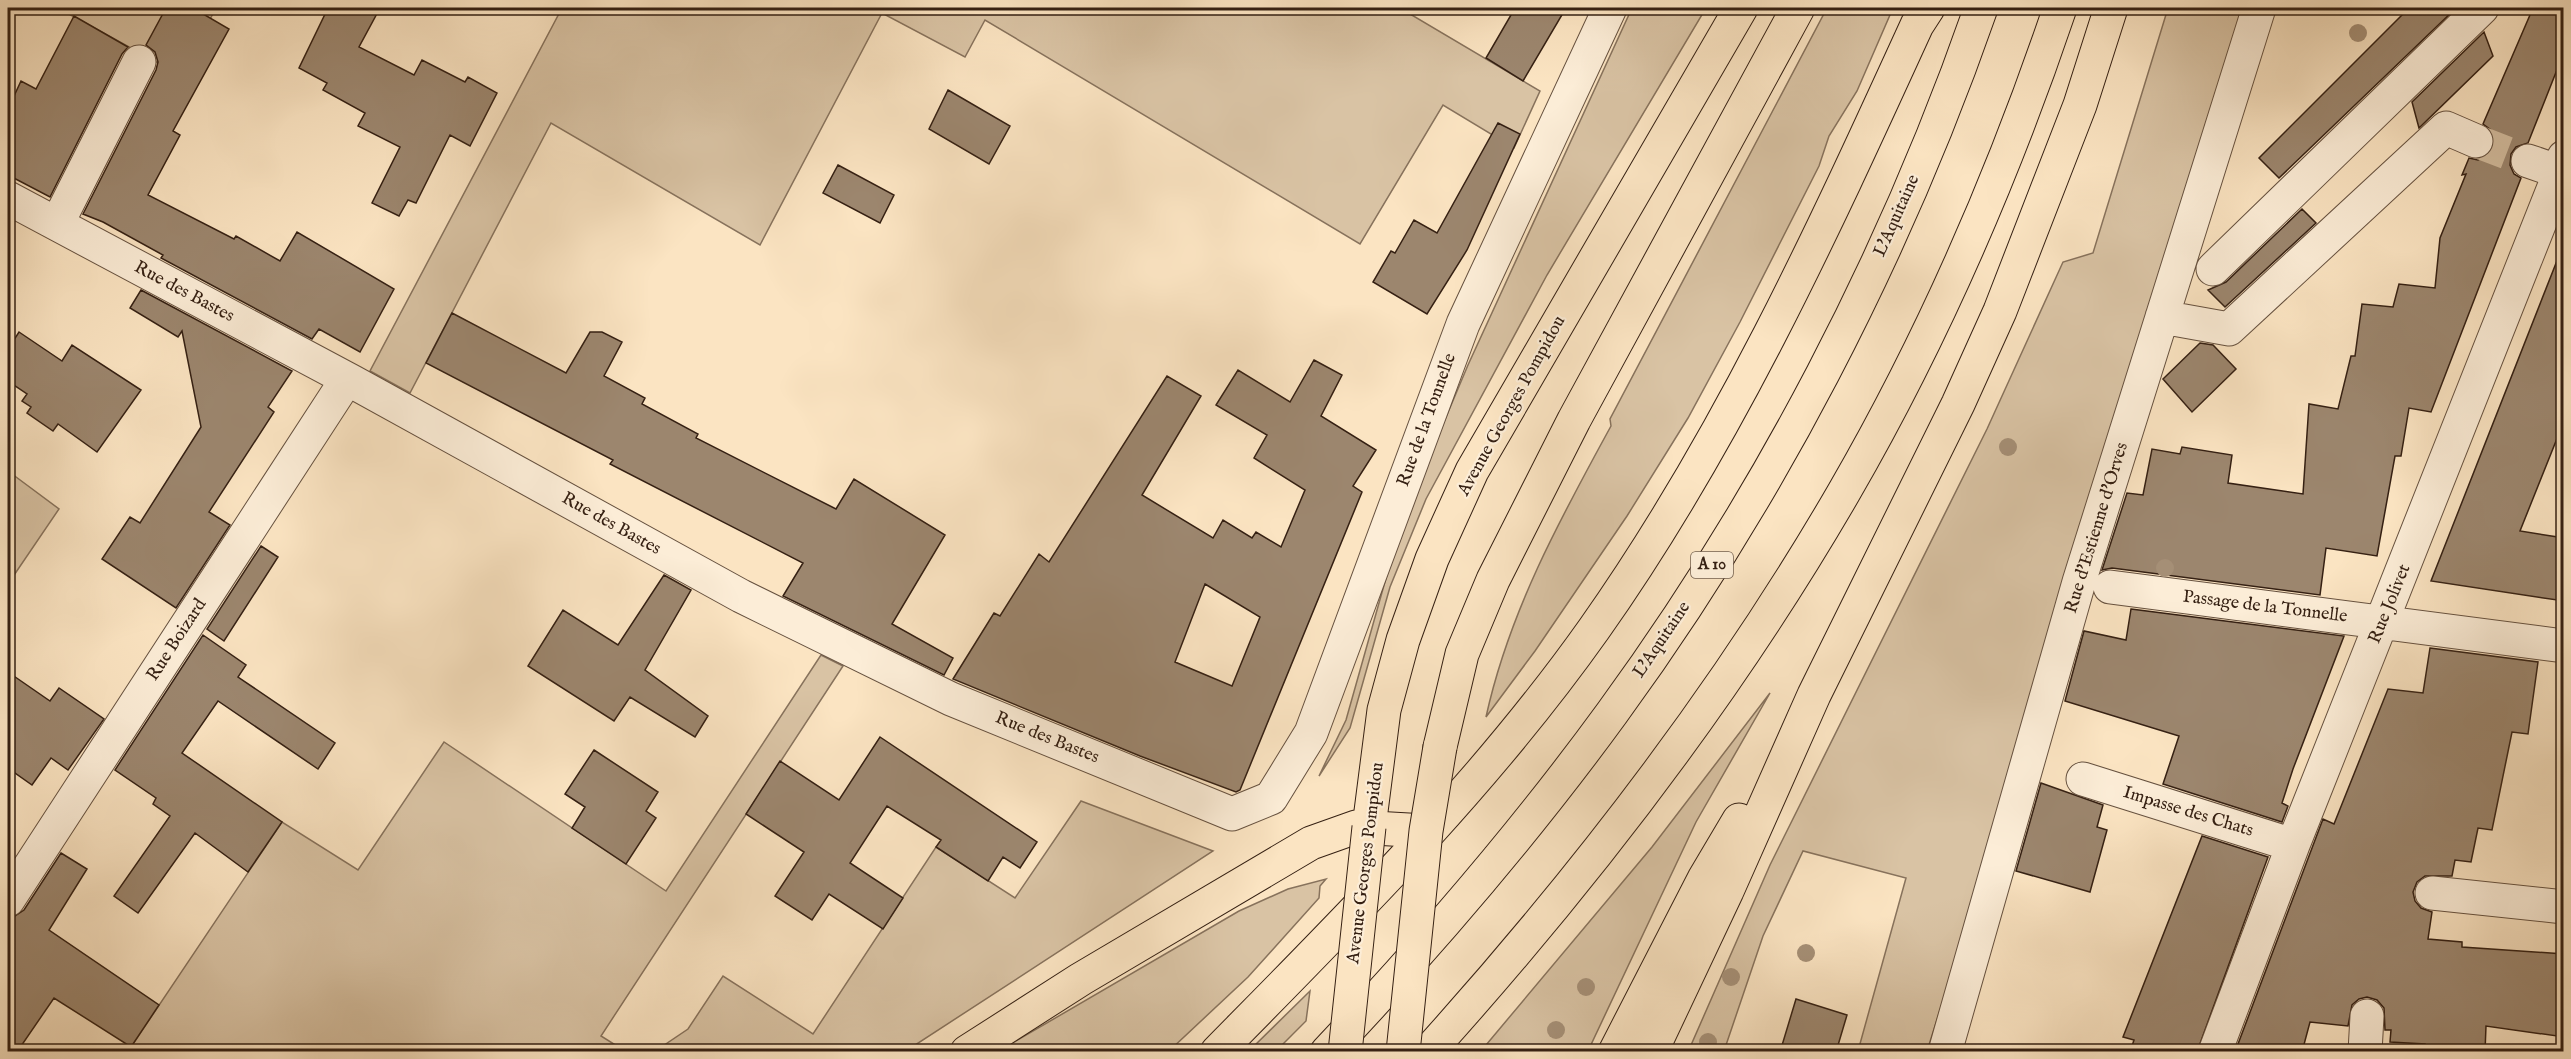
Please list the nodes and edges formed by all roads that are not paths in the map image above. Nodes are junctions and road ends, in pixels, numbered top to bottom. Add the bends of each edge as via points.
1 (1611, 8) edge
2 (1741, 8) edge
3 (1798, 8) edge
4 (1928, 8) edge
5 (1981, 8) edge
6 (2060, 8) edge
7 (2111, 8) edge
8 (2259, 8) edge
9 (2482, 8) edge
10 (139, 62) dead end
11 (2476, 141) tunnel mouth
12 (2528, 161) tunnel mouth
13 (2562, 164) edge
14 (8, 198) edge
15 (57, 224) junction
16 (2213, 269) dead end
17 (2162, 317) junction
18 (347, 379) junction
19 (2110, 587) dead end
20 (2383, 622) junction
21 (2564, 646) edge
22 (1814, 695) junction
23 (2083, 779) dead end
24 (1232, 814) joint
25 (1369, 827) junction
26 (1426, 831) junction
27 (2293, 845) junction
28 (2432, 893) dead end
29 (8, 900) edge
30 (2564, 907) edge
31 (2367, 1016) dead end
32 (968, 1052) edge
33 (1217, 1052) edge
34 (1327, 1052) edge
35 (1345, 1052) edge
36 (1403, 1052) edge
37 (1428, 1052) edge
38 (1615, 1052) edge
39 (1651, 1052) edge
40 (1945, 1052) edge
41 (2215, 1052) edge
42 (2365, 1052) edge

1 - 24 street, Rue de la Tonnelle via 1463,324 1311,733 1271,798
2 - 25 main road, Avenue Georges Pompidou via 1472,471 1432,559 1403,640 1384,710
3 - 26 main road, bridge via 1563,440 1493,580 1462,654 1440,747
4 - 33 main road via 1818,241 1737,400 1646,552 1593,630 1486,767
5 - 34 main road, L'Aquitaine / A 10 via 1914,178 1852,318 1780,454 1700,585 1612,713 1518,834
6 - 37 main road via 1984,208 1918,351 1844,491 1762,626 1671,756 1575,881
7 - 22 main road via 2080,105 2000,311
8 - 17 street, Rue d'Estienne d'Orves
9 - 16 street
10 - 15 street
11 - 17 street via 2446,128 2229,329
12 - 13 street
13 - 20 street, Rue Jolivet
14 - 15 street, Rue des Bastes
15 - 18 street, Rue des Bastes
17 - 40 street, Rue d'Estienne d'Orves via 2079,582
18 - 24 street, Rue des Bastes via 741,596 835,643 951,699
18 - 29 street, Rue Boizard
19 - 20 street, Passage de la Tonnelle
20 - 21 street, Passage de la Tonnelle
20 - 27 street, Rue Jolivet
22 - 38 main road via 1704,879
22 - 39 main road
23 - 27 street, Impasse des Chats
25 - 26 main road
25 - 32 main road via 1341,830 1311,843 1081,978
25 - 35 main road, Avenue Georges Pompidou, bridge
26 - 36 main road, bridge
27 - 41 street, Rue Jolivet
28 - 30 street
31 - 42 street

